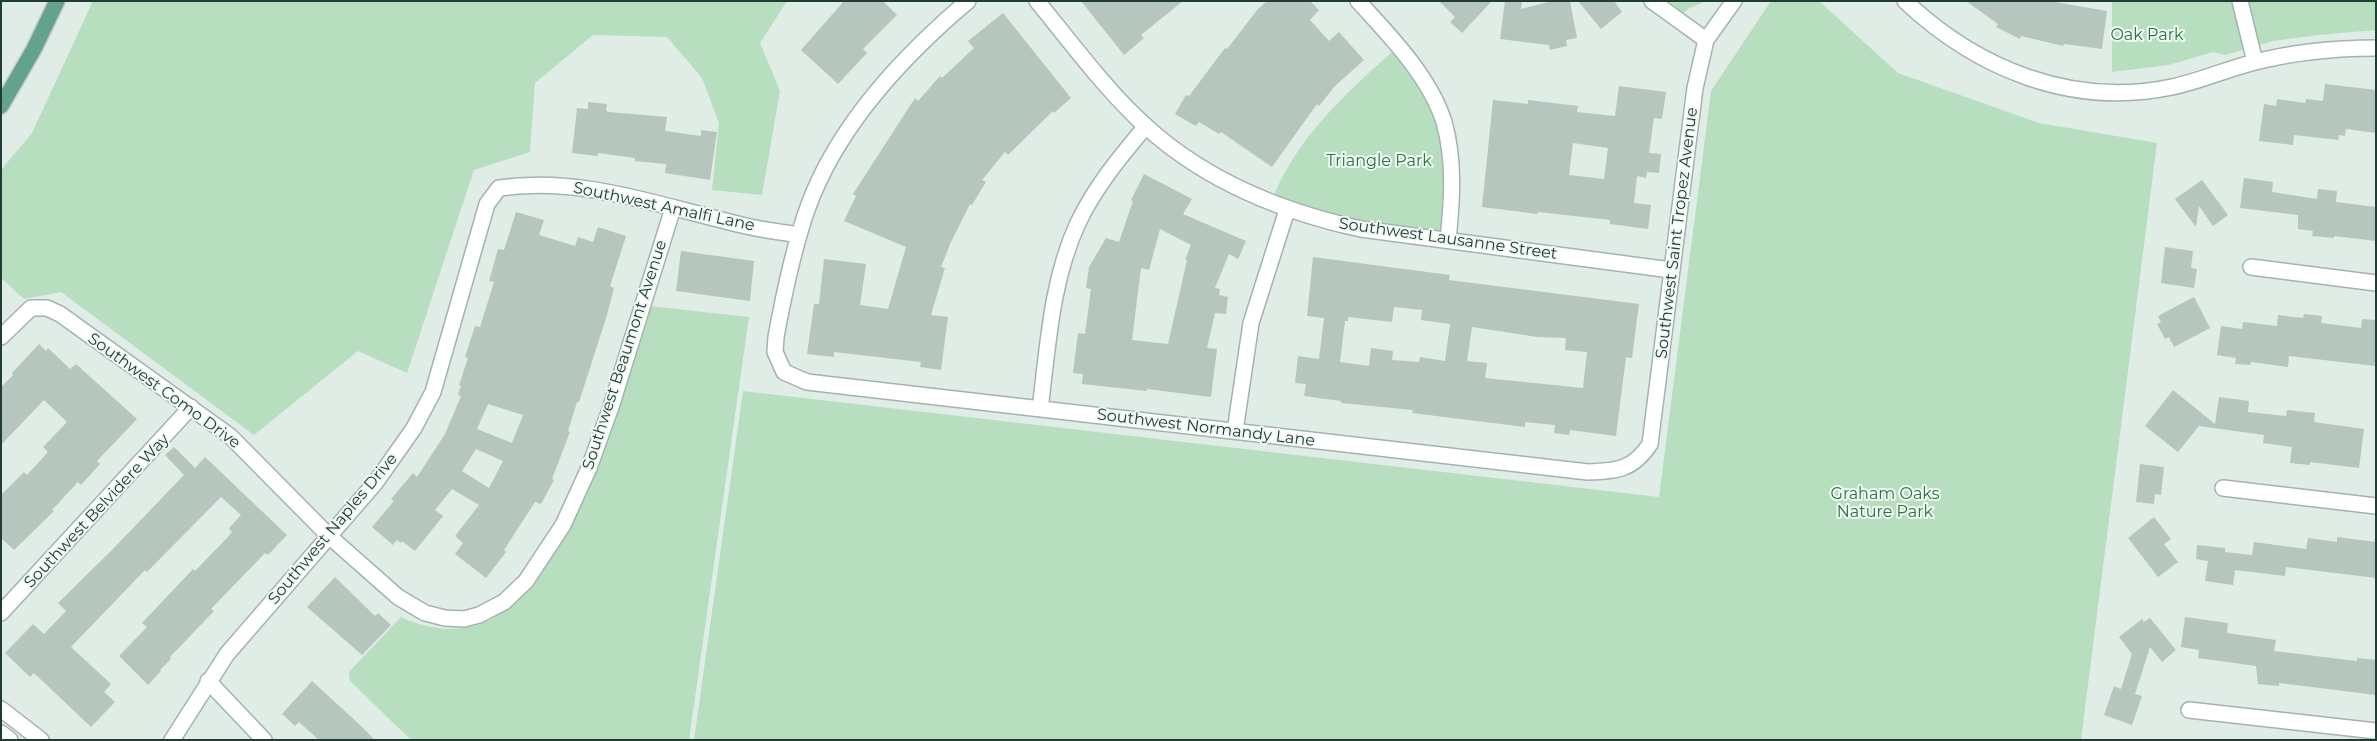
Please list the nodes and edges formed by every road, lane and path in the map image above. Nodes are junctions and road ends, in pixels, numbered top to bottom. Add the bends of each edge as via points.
1 (57, 1) edge
2 (968, 1) edge
3 (1037, 1) edge
4 (1358, 1) edge
5 (1652, 1) edge
6 (1734, 1) edge
7 (1905, 1) edge
8 (2240, 1) edge
9 (1706, 40) junction
10 (2376, 48) edge
11 (2255, 62) junction
12 (1, 106) edge
13 (1146, 126) junction
14 (499, 188) joint
15 (673, 208) junction
16 (1288, 210) junction
17 (799, 235) junction
18 (1448, 240) junction
19 (2251, 267) dead end
20 (1671, 270) junction
21 (2376, 283) edge
22 (1, 337) edge
23 (191, 408) junction
24 (1040, 409) junction
25 (1235, 431) junction
26 (1629, 466) joint
27 (2223, 488) dead end
28 (2376, 506) edge
29 (329, 536) junction
30 (1, 613) edge
31 (208, 682) junction
32 (1, 709) edge
33 (2188, 710) dead end
34 (2376, 731) edge
35 (1, 732) edge
36 (10, 740) edge
37 (41, 740) edge
38 (172, 740) edge
39 (264, 740) edge

1 - 12 main road
2 - 17 street via 896,68 860,114 831,161
3 - 13 street, Southwest Lausanne Street via 1113,92
4 - 18 street via 1409,60 1444,122 1452,172
5 - 9 street
6 - 9 street, Southwest Saint Tropez Avenue
7 - 11 street via 1943,35 1977,56 2003,68 2069,89 2099,93 2150,91
8 - 11 street
9 - 20 street, Southwest Saint Tropez Avenue via 1695,88
10 - 11 street via 2312,51
13 - 16 street, Southwest Lausanne Street via 1172,149 1209,173 1239,190
13 - 24 street via 1093,195 1066,254 1054,304
14 - 15 street, Southwest Amalfi Lane via 529,184 560,185 600,190
14 - 29 street, Southwest Naples Drive via 487,204 433,392 414,428 376,482
15 - 17 street, Southwest Amalfi Lane
15 - 29 street, Southwest Beaumont Avenue via 612,407 589,468 563,525 526,581 509,597 479,615 464,619 445,618 425,613 398,597
16 - 18 street, Southwest Lausanne Street via 1361,229
16 - 25 street via 1251,323
17 - 24 street, Southwest Normandy Lane via 776,337 775,352 784,372 807,382
18 - 20 street, Southwest Lausanne Street
19 - 21 street
20 - 26 street, Southwest Saint Tropez Avenue via 1650,444 1644,454
22 - 23 street, Southwest Como Drive via 31,308 47,308
23 - 29 street, Southwest Como Drive via 230,436
23 - 30 street, Southwest Belvidere Way
24 - 25 street, Southwest Normandy Lane
25 - 26 street, Southwest Normandy Lane via 1588,472 1613,471
27 - 28 street
29 - 31 street, Southwest Naples Drive via 227,654
31 - 38 street, Southwest Naples Drive
31 - 39 street
32 - 37 street
33 - 34 street
35 - 36 street

